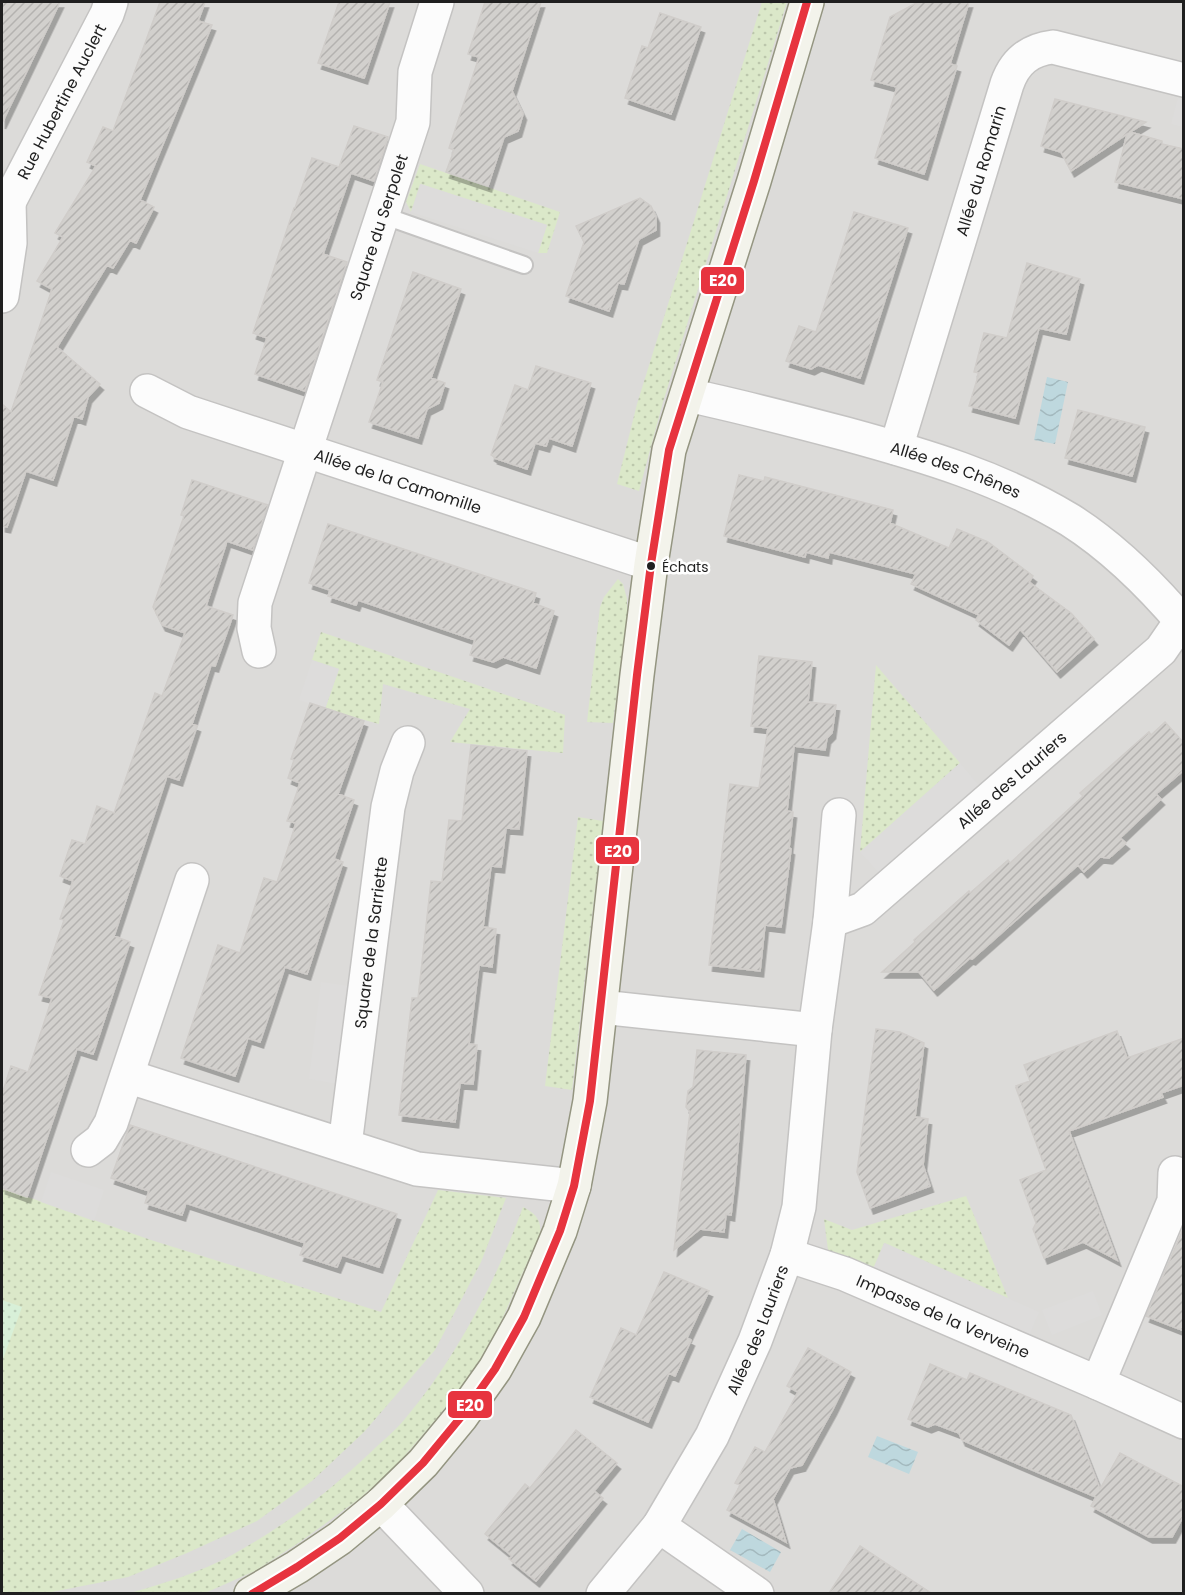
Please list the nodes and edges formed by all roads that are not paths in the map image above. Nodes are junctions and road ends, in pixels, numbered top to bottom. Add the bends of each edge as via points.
1 (111, 2) edge
2 (437, 2) edge
3 (807, 2) edge
4 (1184, 80) edge
5 (5, 204) edge
6 (382, 215) junction
7 (524, 266) dead end
8 (2, 296) edge
9 (147, 391) dead end
10 (687, 394) junction
11 (896, 448) junction
12 (304, 451) junction
13 (651, 564) junction
14 (1182, 622) edge
15 (259, 651) dead end
16 (408, 743) dead end
17 (839, 815) dead end
18 (192, 880) dead end
19 (830, 921) junction
20 (601, 1007) junction
21 (815, 1030) junction
22 (127, 1076) junction
23 (345, 1145) junction
24 (88, 1150) dead end
25 (1175, 1173) dead end
26 (574, 1186) junction
27 (787, 1255) junction
28 (1098, 1383) junction
29 (1184, 1422) edge
30 (381, 1504) junction
31 (659, 1526) junction
32 (251, 1593) edge
33 (467, 1593) edge
34 (603, 1593) edge
35 (757, 1593) edge

1 - 5 street, Rue Hubertine Auclert
2 - 6 street, Square du Serpolet via 415,72 413,122
3 - 10 street
4 - 11 street, Allée du Romarin via 1053,47 1041,48 1019,61 1007,84
5 - 8 street, Rue Hubertine Auclert via 10,243
6 - 7 lane
6 - 12 street, Square du Serpolet
9 - 12 street, Allée de la Camomille via 188,412
10 - 11 street, Allée des Chênes
10 - 13 street via 669,450
11 - 14 street, Allée des Chênes via 991,481 1070,520 1122,559
12 - 13 street, Allée de la Camomille
12 - 15 street, Square du Serpolet via 255,603 254,628
13 - 20 street
14 - 19 street, Allée des Lauriers via 1161,650 862,909
16 - 23 street, Square de la Sarriette via 388,807
17 - 19 street, Allée des Lauriers
18 - 22 street
19 - 21 street, Allée des Lauriers
20 - 21 street
20 - 26 street via 590,1101
21 - 27 street, Allée des Lauriers via 800,1207
22 - 23 street
22 - 24 street via 107,1132
23 - 26 street via 417,1169
25 - 28 street via 1174,1201
26 - 30 street via 544,1275 495,1369 423,1463
27 - 28 street, Impasse de la Verveine via 844,1274
27 - 31 street, Allée des Lauriers via 736,1387
28 - 29 street, Impasse de la Verveine
30 - 32 street via 332,1544
30 - 33 street
31 - 34 street, Allée des Lauriers
31 - 35 street

